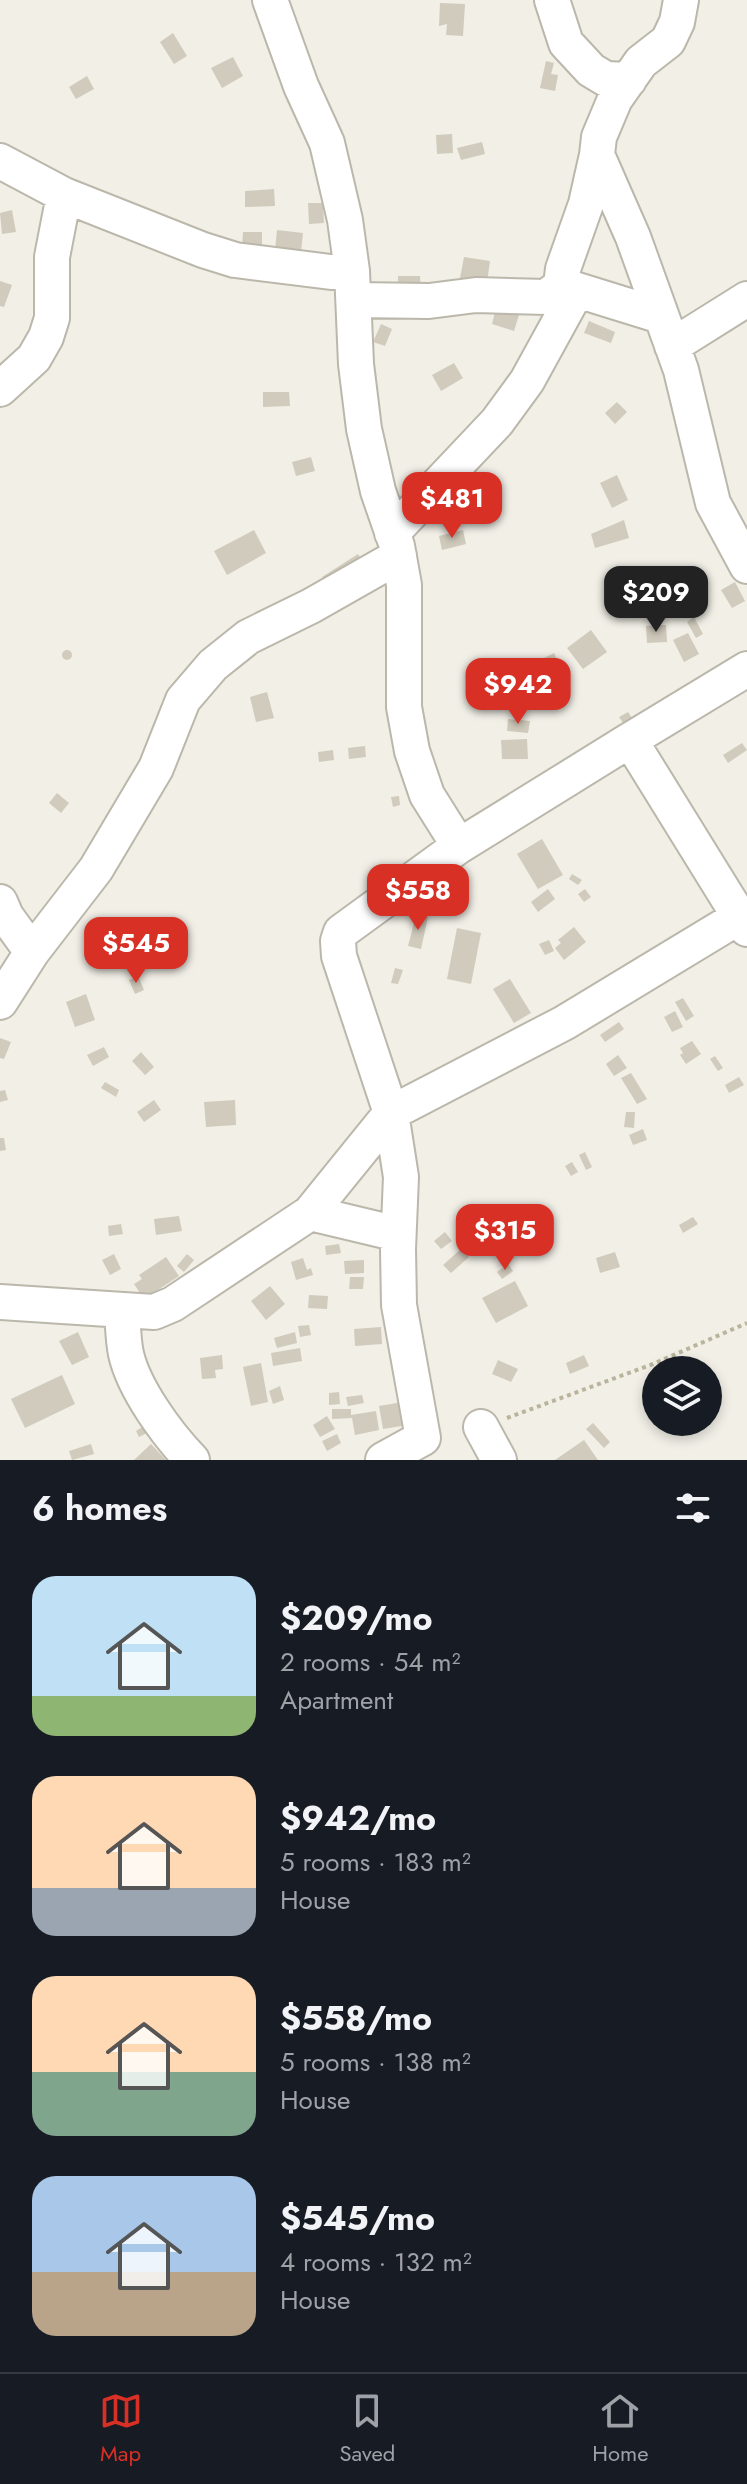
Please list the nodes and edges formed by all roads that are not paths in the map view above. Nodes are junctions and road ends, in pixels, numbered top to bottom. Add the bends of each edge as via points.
1 (270, 0) edge
2 (552, 0) edge
3 (681, 0) edge
4 (629, 80) junction
5 (597, 155) junction
6 (0, 161) edge
7 (64, 195) junction
8 (353, 286) junction
9 (569, 288) junction
10 (747, 299) edge
11 (666, 331) junction
12 (0, 389) edge
13 (396, 544) junction
14 (747, 566) edge
15 (747, 669) edge
16 (630, 740) junction
17 (459, 846) junction
18 (0, 902) edge
19 (743, 923) edge
20 (32, 952) junction
21 (0, 1002) edge
22 (391, 1113) junction
23 (310, 1213) junction
24 (398, 1234) junction
25 (0, 1302) edge
26 (122, 1310) junction
27 (481, 1427) road end
28 (192, 1460) edge
29 (383, 1460) edge
30 (499, 1460) edge

1 - 8 street via 327,143
2 - 4 street via 566,43 591,70 606,79
3 - 4 street via 668,41 641,62
4 - 5 street via 615,99
5 - 9 street via 563,269
5 - 11 street
6 - 7 street
7 - 8 street via 235,260 331,272
7 - 12 street via 52,257 52,318 46,337 34,358
8 - 9 street via 429,301 476,295 547,297
8 - 13 street via 364,429
9 - 11 street
9 - 13 street via 527,381
10 - 11 street
11 - 14 street via 693,410 713,503
13 - 17 street via 404,585 404,707 412,751 427,795
13 - 20 street via 311,606 248,637 213,665 183,700 156,768 96,869
15 - 16 street
16 - 17 street
16 - 19 street
17 - 22 street via 341,932 338,941
18 - 20 street
19 - 22 street
20 - 21 street
22 - 23 street
22 - 24 street via 401,1177
23 - 24 street
23 - 26 street via 173,1304 154,1312
24 - 29 street via 399,1305 423,1438
25 - 26 street
26 - 28 street via 134,1375 154,1412
27 - 30 street

